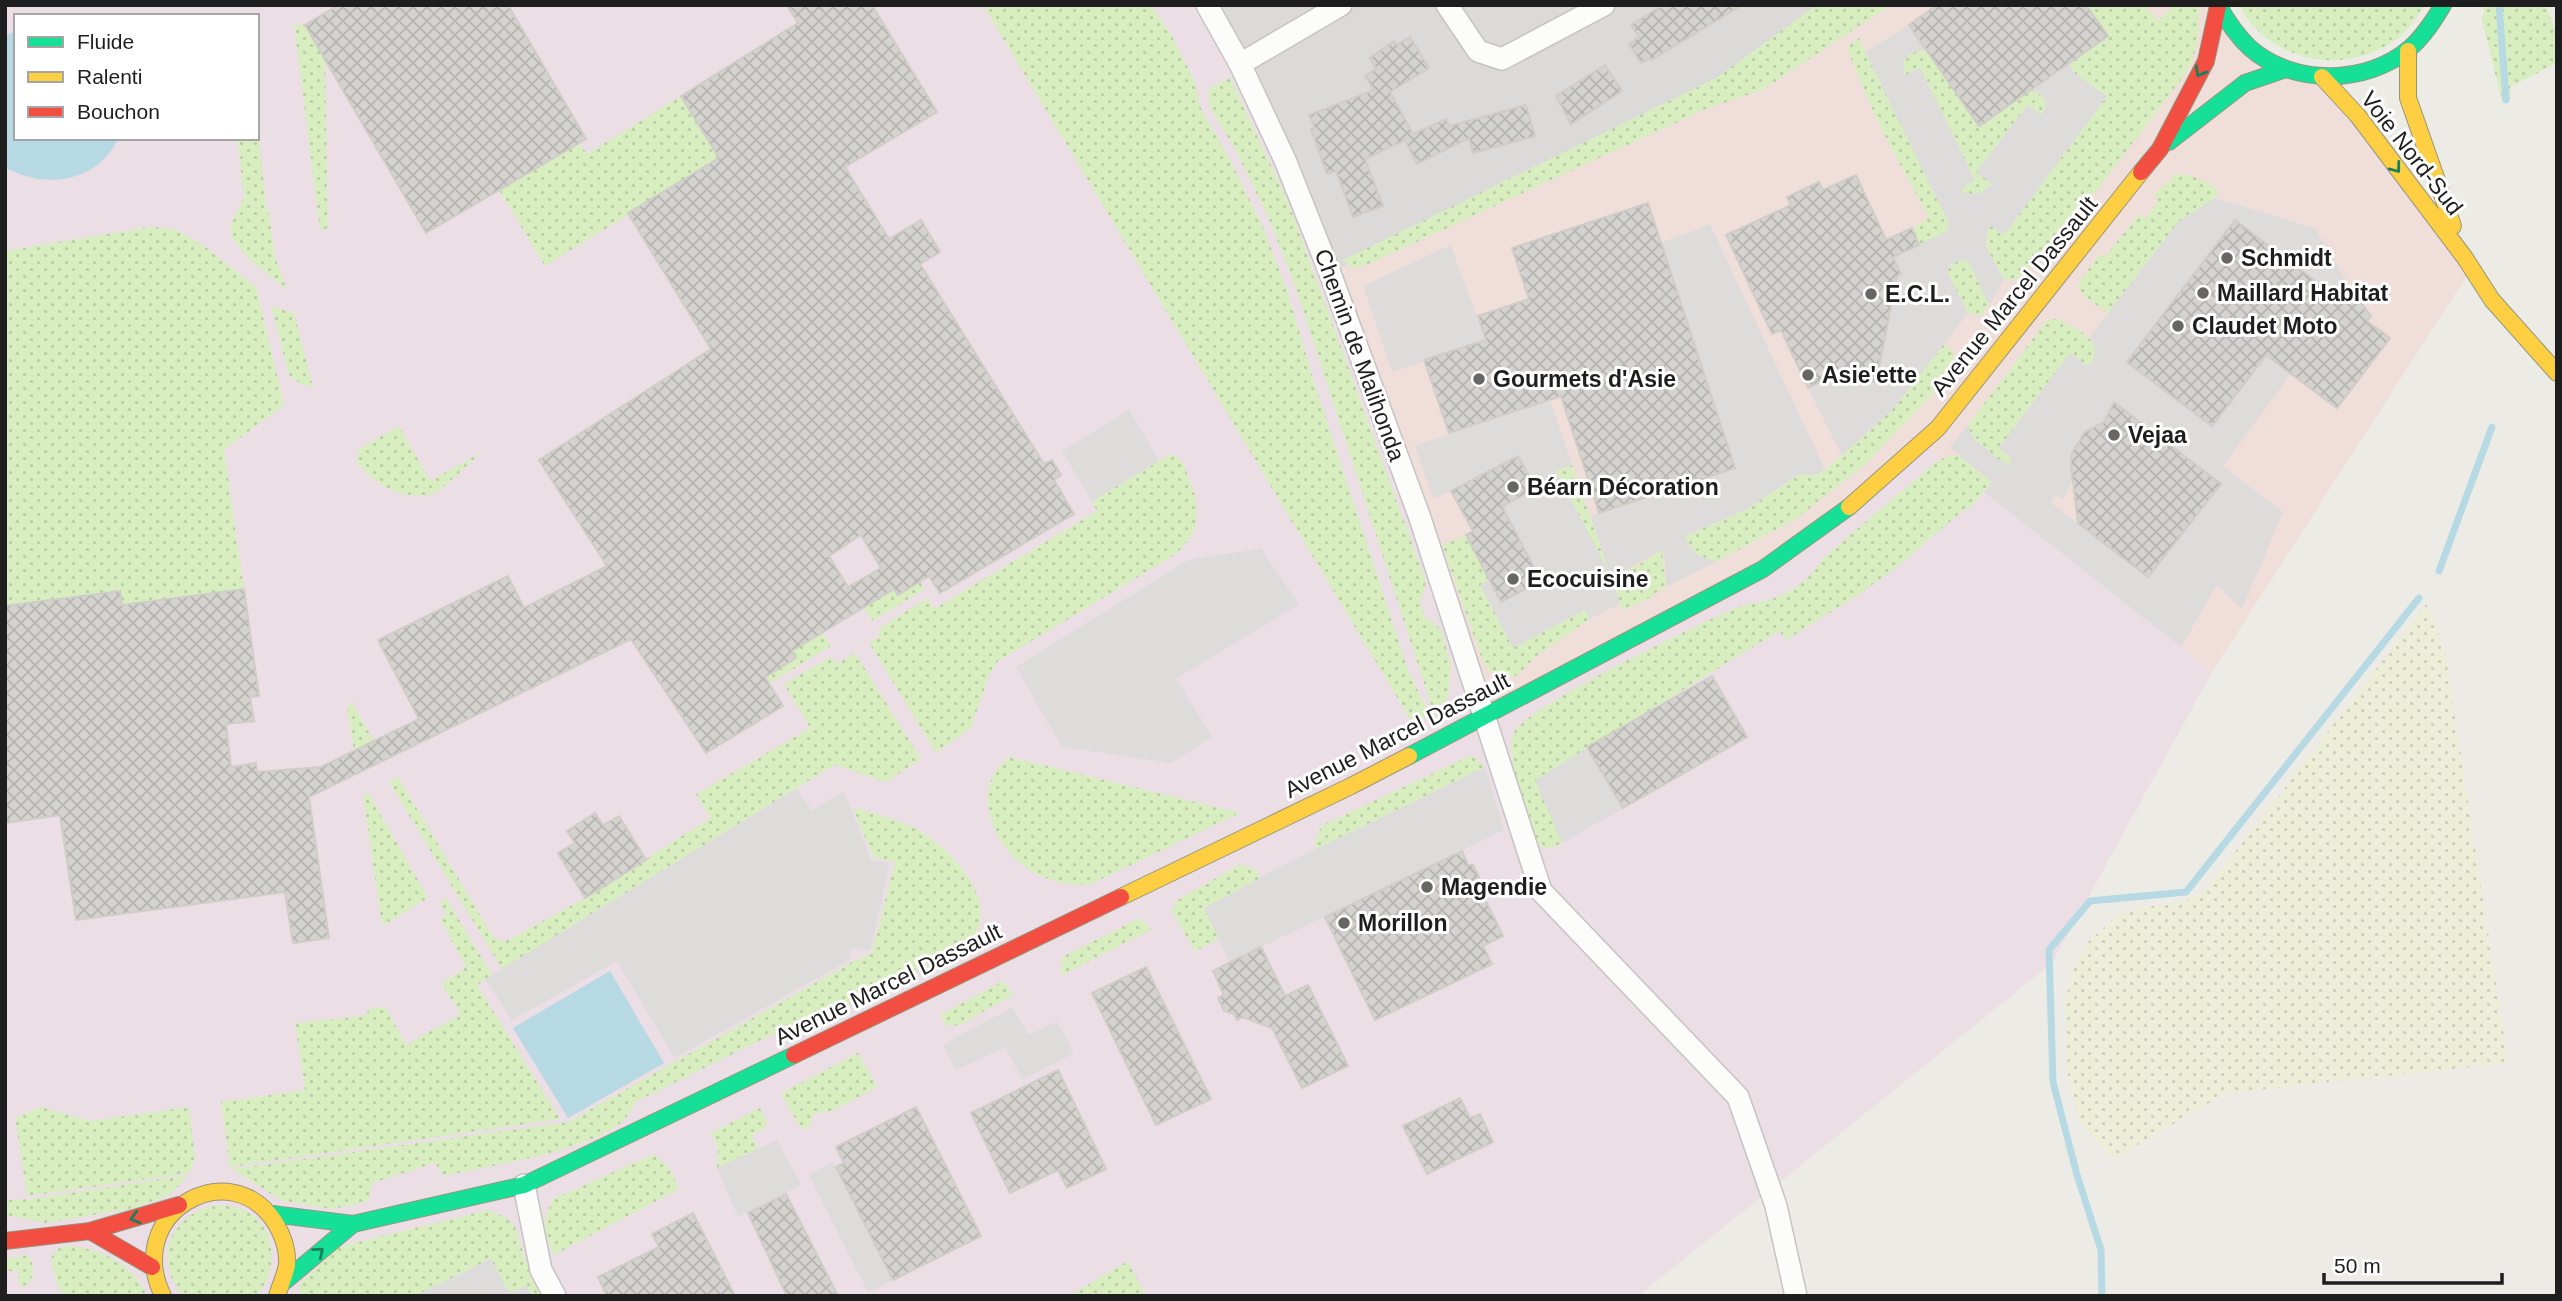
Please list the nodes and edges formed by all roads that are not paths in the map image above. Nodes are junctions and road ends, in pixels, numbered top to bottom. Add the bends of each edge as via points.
1 (1207, 5) edge
2 (1341, 5) edge
3 (1447, 5) edge
4 (1604, 5) edge
5 (2443, 5) edge
6 (2218, 6) edge
7 (2408, 51) junction
8 (1240, 64) junction
9 (2286, 69) junction
10 (2322, 77) junction
11 (2160, 149) junction
12 (2465, 258) junction
13 (2557, 373) edge
14 (1485, 717) junction
15 (524, 1185) junction
16 (179, 1205) junction
17 (272, 1214) junction
18 (353, 1224) junction
19 (90, 1231) junction
20 (5, 1241) edge
21 (152, 1267) junction
22 (285, 1280) junction
23 (163, 1296) edge
24 (277, 1296) edge
25 (555, 1296) edge
26 (1796, 1296) edge

1 - 8 street, Chemin de Malihonda
2 - 8 street
3 - 4 street via 1478,51 1502,59
5 - 7 street
6 - 9 street via 2235,33 2258,54
6 -> 11 street, Avenue Marcel Dassault via 2206,61
7 - 10 street via 2362,73
7 - 12 street, Voie Nord-Sud via 2408,98
8 - 14 street, Chemin de Malihonda via 1330,273 1420,518
9 - 10 street
9 - 11 street, Avenue Marcel Dassault via 2245,83
10 -> 12 street, Voie Nord-Sud via 2358,116
11 - 14 street, Avenue Marcel Dassault via 1938,428 1842,514 1763,569
12 - 13 street, Voie Nord-Sud via 2492,300
14 - 15 street, Avenue Marcel Dassault
14 - 26 street, Chemin de Malihonda via 1541,891 1738,1097 1776,1206
15 - 18 street, Avenue Marcel Dassault
15 - 25 street via 541,1270
16 - 17 street via 195,1195 234,1192 255,1200
16 -> 19 street
16 - 21 street via 163,1222 154,1243
17 - 18 street
17 - 22 street via 284,1234
22 -> 18 street
19 - 20 street
19 - 21 street
21 - 23 street
22 - 24 street

